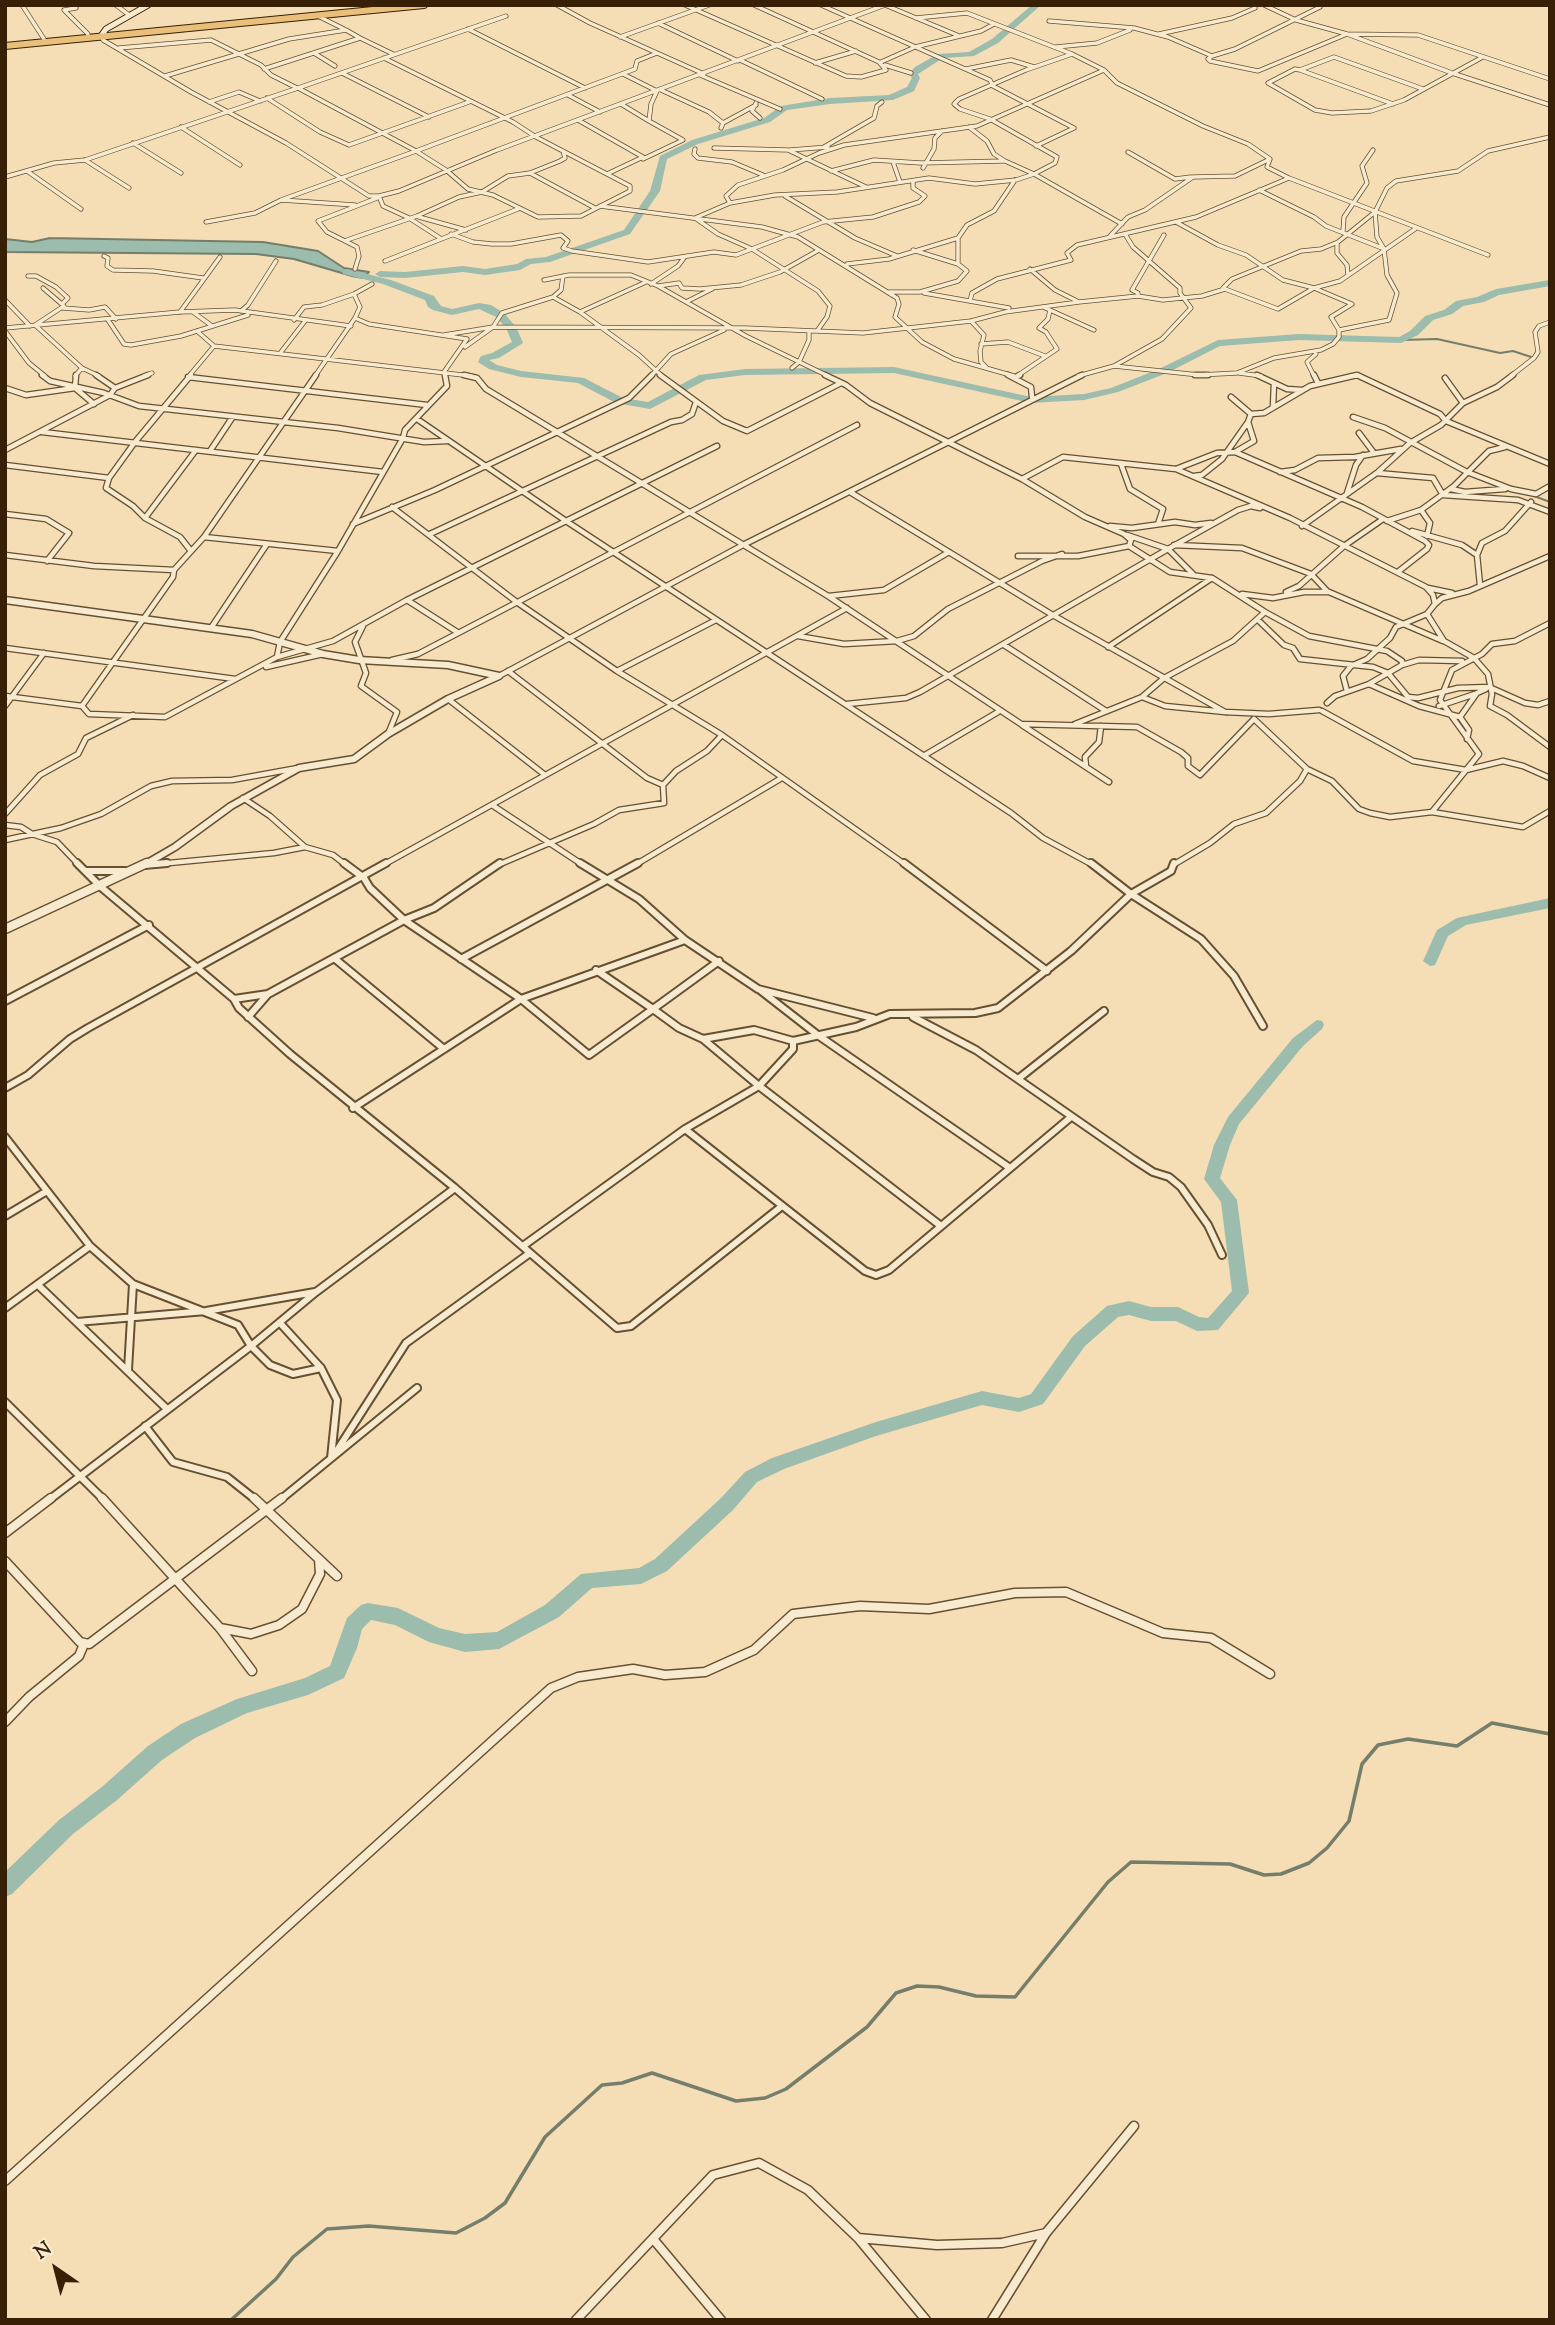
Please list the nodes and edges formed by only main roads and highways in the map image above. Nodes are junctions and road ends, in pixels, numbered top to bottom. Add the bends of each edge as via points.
1 (148, 5) edge
2 (400, 5) edge
3 (424, 5) edge
4 (370, 8) edge
5 (101, 35) junction
6 (64, 39) junction
7 (5, 45) edge

1 - 5 main road
2 - 4 highway
3 - 4 highway
4 - 5 highway
5 - 6 highway
6 - 7 highway
6 - 7 highway

